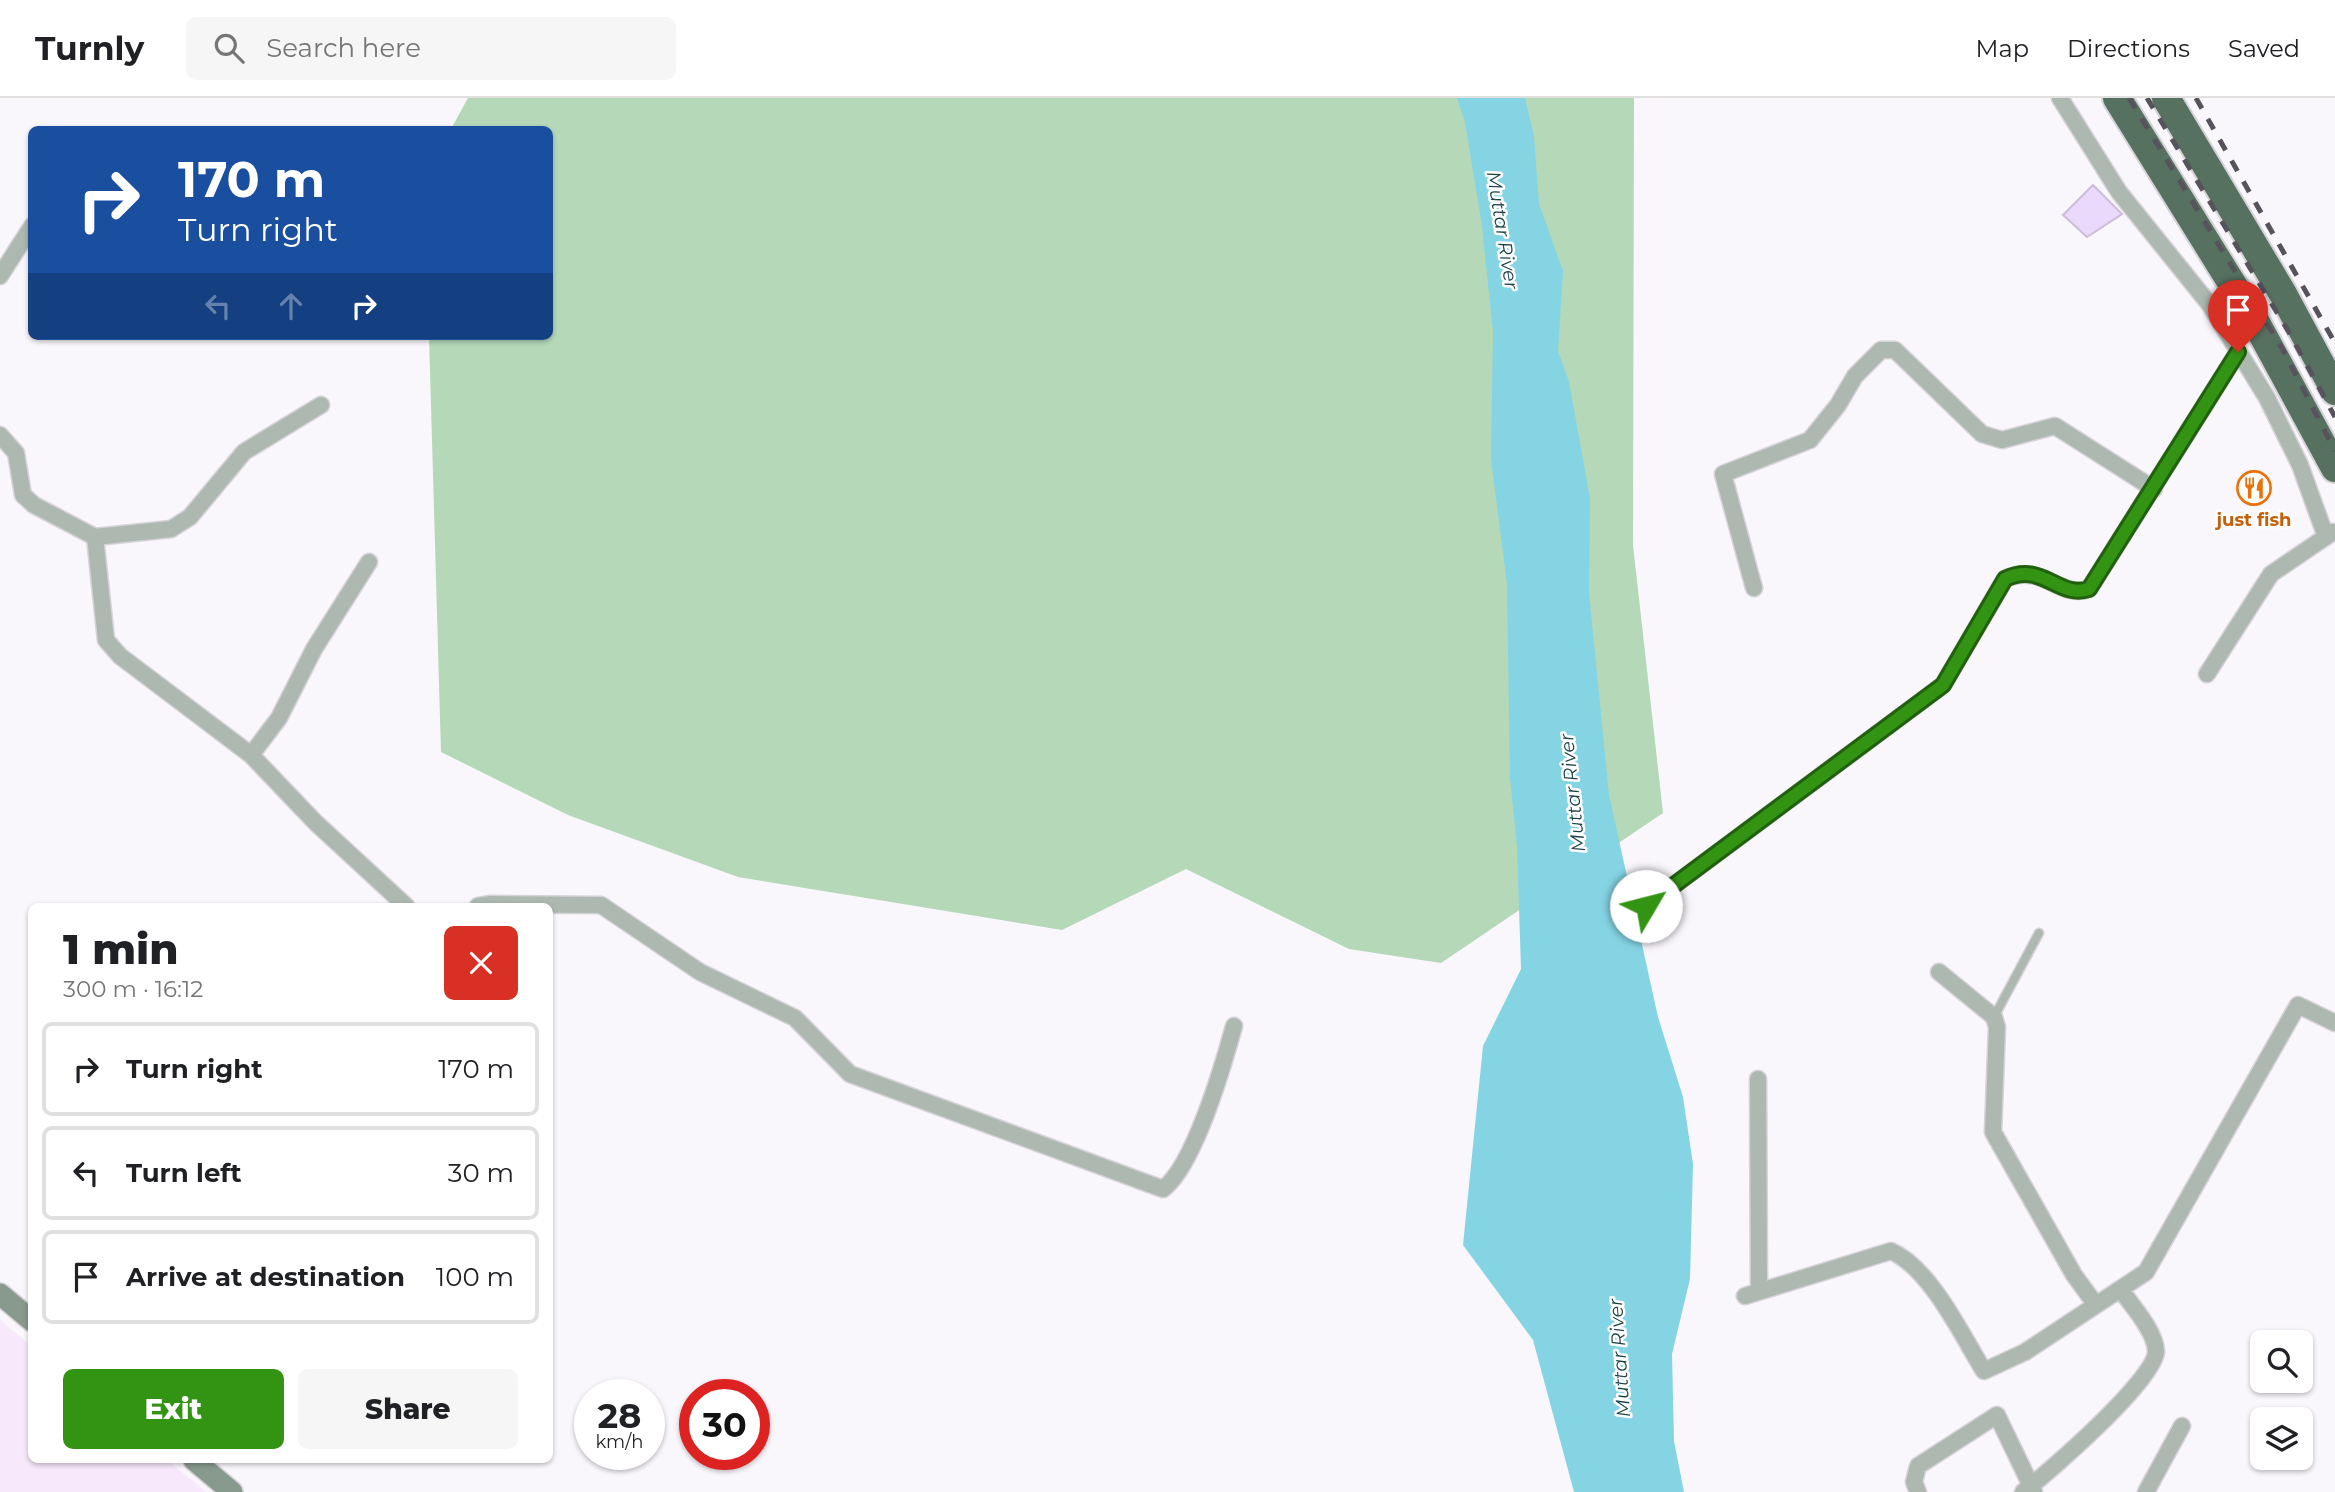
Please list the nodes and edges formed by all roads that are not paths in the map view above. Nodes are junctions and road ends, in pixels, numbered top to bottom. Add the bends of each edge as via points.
1 (2060, 98) edge
2 (2117, 98) edge
3 (2166, 98) edge
4 (28, 232) edge
5 (0, 276) edge
6 (2238, 352) junction
7 (2335, 391) edge
8 (321, 405) dead end
9 (0, 435) edge
10 (2335, 468) edge
11 (2154, 489) junction
12 (2331, 534) edge
13 (95, 537) junction
14 (369, 562) dead end
15 (1754, 588) dead end
16 (2207, 674) dead end
17 (251, 755) junction
18 (403, 903) edge
19 (553, 905) edge
20 (1646, 906) dead end
21 (2039, 933) dead end
22 (1939, 972) dead end
23 (1994, 1017) junction
24 (2335, 1023) edge
25 (1234, 1026) dead end
26 (1758, 1079) dead end
27 (2121, 1290) junction
28 (0, 1294) edge
29 (2096, 1306) junction
30 (28, 1318) edge
31 (2182, 1426) dead end
32 (198, 1463) edge
33 (2029, 1490) edge
34 (232, 1492) edge
35 (1918, 1492) edge
36 (2146, 1492) edge

1 - 6 street via 2119,192 2210,305
2 - 10 highway via 2254,319
3 - 7 highway
4 - 5 street
6 - 11 street
6 - 12 street via 2267,398
8 - 13 street via 244,452 190,517 172,529
9 - 13 street via 16,453 23,495
11 - 15 street via 2055,426 2001,440 1982,435 1895,350 1881,350 1855,376 1810,440 1723,474
11 - 20 street via 2089,589 2074,590 2034,573 2005,579 1943,685
12 - 16 street via 2271,575
13 - 17 street via 106,640 120,656
14 - 17 street via 314,649 279,718
17 - 18 street
19 - 25 street via 601,905 700,972 796,1018 850,1074 1163,1189 1174,1181 1187,1158
21 - 23 lane
22 - 23 street
23 - 29 street via 1993,1132
24 - 27 street via 2298,1005 2146,1272
26 - 29 street via 1752,1293 1891,1251 1926,1279 1984,1371 2025,1352
27 - 29 street
27 - 33 street via 2153,1339 2156,1353 2151,1365 2129,1396
28 - 30 main road
31 - 36 street
32 - 34 main road
33 - 35 street via 1997,1415 1918,1466 1913,1482

